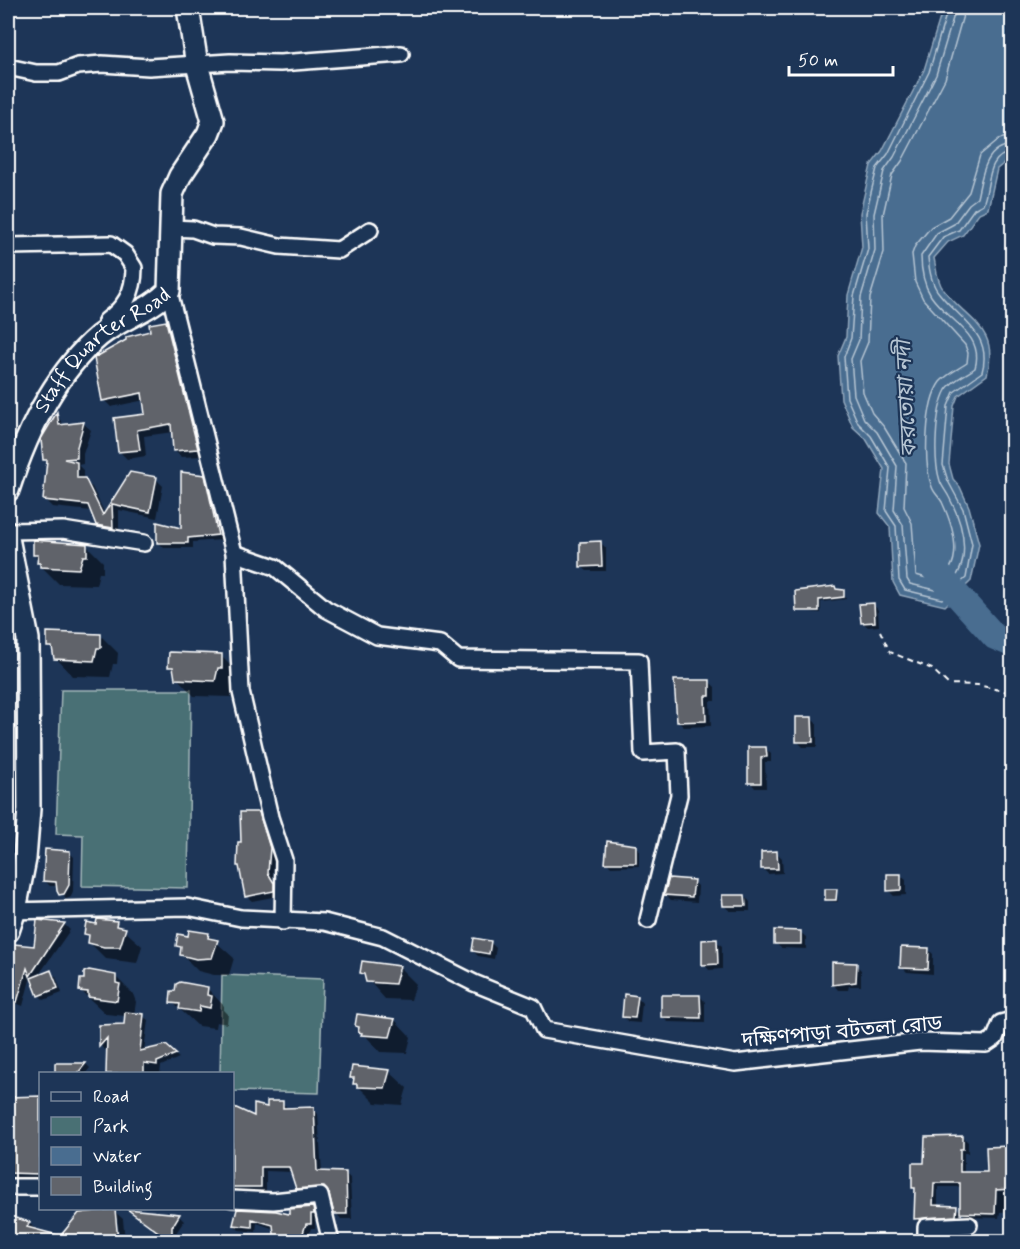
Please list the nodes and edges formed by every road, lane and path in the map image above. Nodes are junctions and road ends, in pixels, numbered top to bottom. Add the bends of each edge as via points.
1 (188, 8) edge
2 (401, 54) dead end
3 (197, 65) junction
4 (8, 67) edge
5 (171, 228) junction
6 (370, 230) dead end
7 (8, 246) edge
8 (169, 291) junction
9 (8, 459) edge
10 (8, 490) edge
11 (8, 531) edge
12 (8, 538) edge
13 (144, 543) dead end
14 (234, 553) junction
15 (12, 596) edge
16 (880, 631) dead end
17 (1012, 693) edge
18 (11, 911) edge
19 (648, 920) dead end
20 (283, 922) junction
21 (8, 931) edge
22 (1012, 1020) edge
23 (8, 1187) edge
24 (39, 1187) edge
25 (234, 1199) edge
26 (969, 1225) dead end
27 (331, 1242) edge
28 (926, 1242) edge

1 - 3 street, Staff Quarter Road
2 - 3 street
3 - 4 street via 102,64 59,73
3 - 5 street, Staff Quarter Road via 213,121 172,194
5 - 6 street via 279,246 339,250
5 - 8 street, Staff Quarter Road
7 - 9 street via 111,244 125,254 134,268 130,294 123,308 76,346 54,374
8 - 10 street, Staff Quarter Road via 148,309 118,323 79,354 37,418 20,451
8 - 14 street
11 - 13 street via 63,530
12 - 15 street
14 - 19 street via 275,567 326,609 377,636 440,644 458,659 639,661 644,753 677,752 678,762 679,795 674,823
14 - 20 street via 241,692 284,860
15 - 18 street via 28,639 28,809 27,840
16 - 17 path via 890,652 932,669 948,684 978,685
18 - 20 street, দক্ষিণপাড়া বটতলা রোড via 187,907
18 - 21 street
20 - 22 street, দক্ষিণপাড়া বটতলা রোড via 324,922 383,937 474,983 533,1007 544,1030 735,1063 920,1042 986,1044 995,1038 1001,1023
23 - 24 street
25 - 27 street via 320,1196
26 - 28 street via 927,1227

